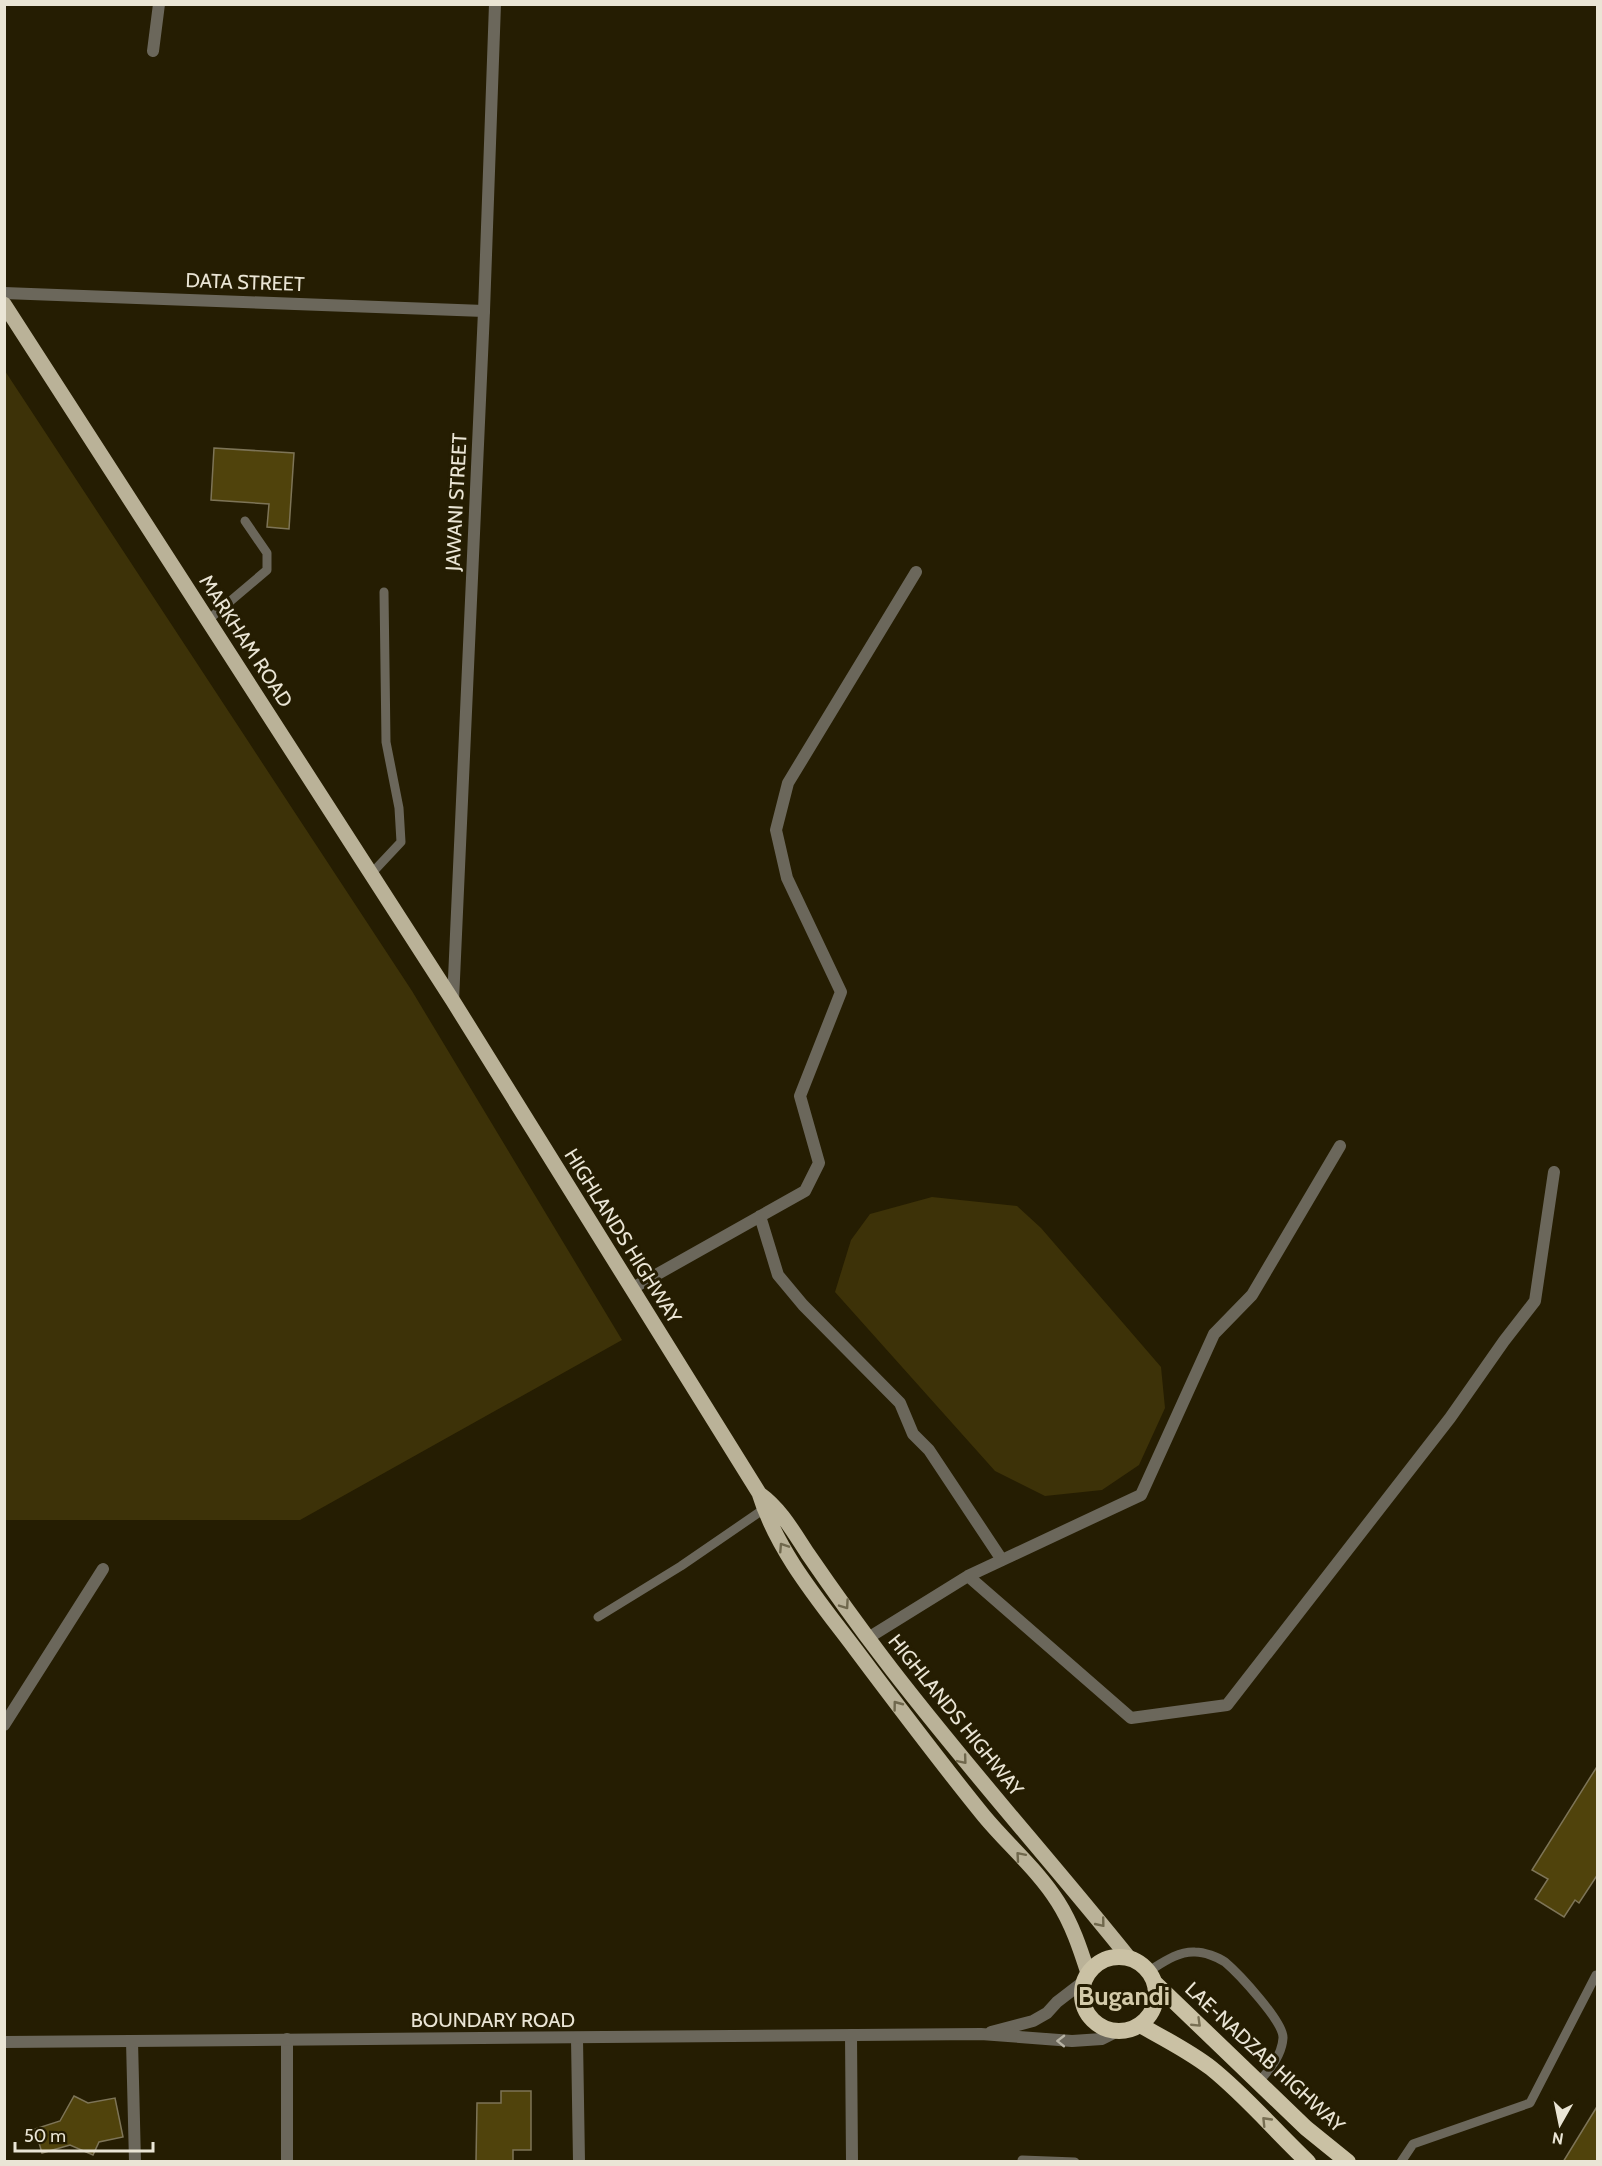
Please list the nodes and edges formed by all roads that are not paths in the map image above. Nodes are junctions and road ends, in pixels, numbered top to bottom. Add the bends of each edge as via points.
1 (159, 4) edge
2 (495, 4) edge
3 (153, 51) dead end
4 (4, 293) edge
5 (4, 304) edge
6 (484, 311) junction
7 (245, 521) dead end
8 (916, 572) dead end
9 (384, 592) dead end
10 (208, 620) junction
11 (371, 874) junction
12 (453, 1001) junction
13 (1340, 1146) dead end
14 (1554, 1172) dead end
15 (760, 1216) junction
16 (632, 1288) junction
17 (759, 1493) junction
18 (764, 1509) junction
19 (1002, 1560) junction
20 (103, 1569) dead end
21 (968, 1576) junction
22 (598, 1617) dead end
23 (868, 1638) junction
24 (4, 1725) edge
25 (1129, 1958) junction
26 (1596, 1975) edge
27 (1152, 1977) junction
28 (1085, 1978) junction
29 (1140, 2025) junction
30 (1118, 2031) junction
31 (981, 2034) junction
32 (851, 2035) junction
33 (287, 2039) junction
34 (577, 2039) junction
35 (132, 2041) junction
36 (4, 2042) edge
37 (1259, 2081) junction
38 (1022, 2160) dead end
39 (135, 2162) edge
40 (287, 2162) edge
41 (579, 2162) edge
42 (852, 2162) edge
43 (1075, 2162) edge
44 (1308, 2162) edge
45 (1348, 2162) edge
46 (1401, 2162) edge

1 - 3 street
2 - 6 street, JAWANI STREET
4 - 6 street, DATA STREET
5 - 10 main road, MARKHAM ROAD
6 - 12 street, JAWANI STREET
7 - 10 lane via 267,553 267,570
8 - 15 street via 788,783 776,830 787,878 841,992 800,1096 819,1163 805,1191
9 - 11 lane via 386,742 399,808 401,842
10 - 11 main road, MARKHAM ROAD
11 - 12 main road, MARKHAM ROAD
12 - 16 main road, HIGHLANDS HIGHWAY
13 - 19 street via 1252,1294 1214,1334 1141,1495
14 - 21 street via 1535,1301 1450,1418 1227,1705 1131,1718
15 - 16 street
15 - 19 street via 778,1275 900,1403 913,1434 929,1450
16 - 17 main road, HIGHLANDS HIGHWAY
17 - 18 main road, HIGHLANDS HIGHWAY
17 -> 23 main road, HIGHLANDS HIGHWAY via 793,1530
18 - 22 lane
28 -> 18 main road, HIGHLANDS HIGHWAY via 1076,1935 1058,1901 919,1735 824,1608 770,1526
19 - 21 street
20 - 24 street
21 - 23 street
23 -> 25 main road, HIGHLANDS HIGHWAY via 932,1722
25 - 27 highway, HIGHLANDS HIGHWAY
25 - 28 highway via 1102,1960
26 - 46 lane via 1530,2103 1413,2144
27 - 29 highway via 1155,2006
27 -> 37 highway, LAE-NADZAB HIGHWAY
27 - 37 lane via 1163,1962 1186,1953 1197,1952 1225,1962 1281,2028 1278,2053
28 - 30 highway via 1081,1996 1084,2009 1092,2021
28 - 31 street via 1033,2021
29 - 30 highway
44 -> 29 highway via 1211,2069 1185,2049
30 -> 31 street via 1102,2039 1072,2041
31 - 32 street, BOUNDARY ROAD
32 - 34 street, BOUNDARY ROAD
32 - 42 street
33 - 34 street, BOUNDARY ROAD
33 - 35 street, BOUNDARY ROAD
33 - 40 street
34 - 41 street
35 - 36 street, BOUNDARY ROAD
35 - 39 street
37 - 45 highway, LAE-NADZAB HIGHWAY via 1306,2128
38 - 43 lane

